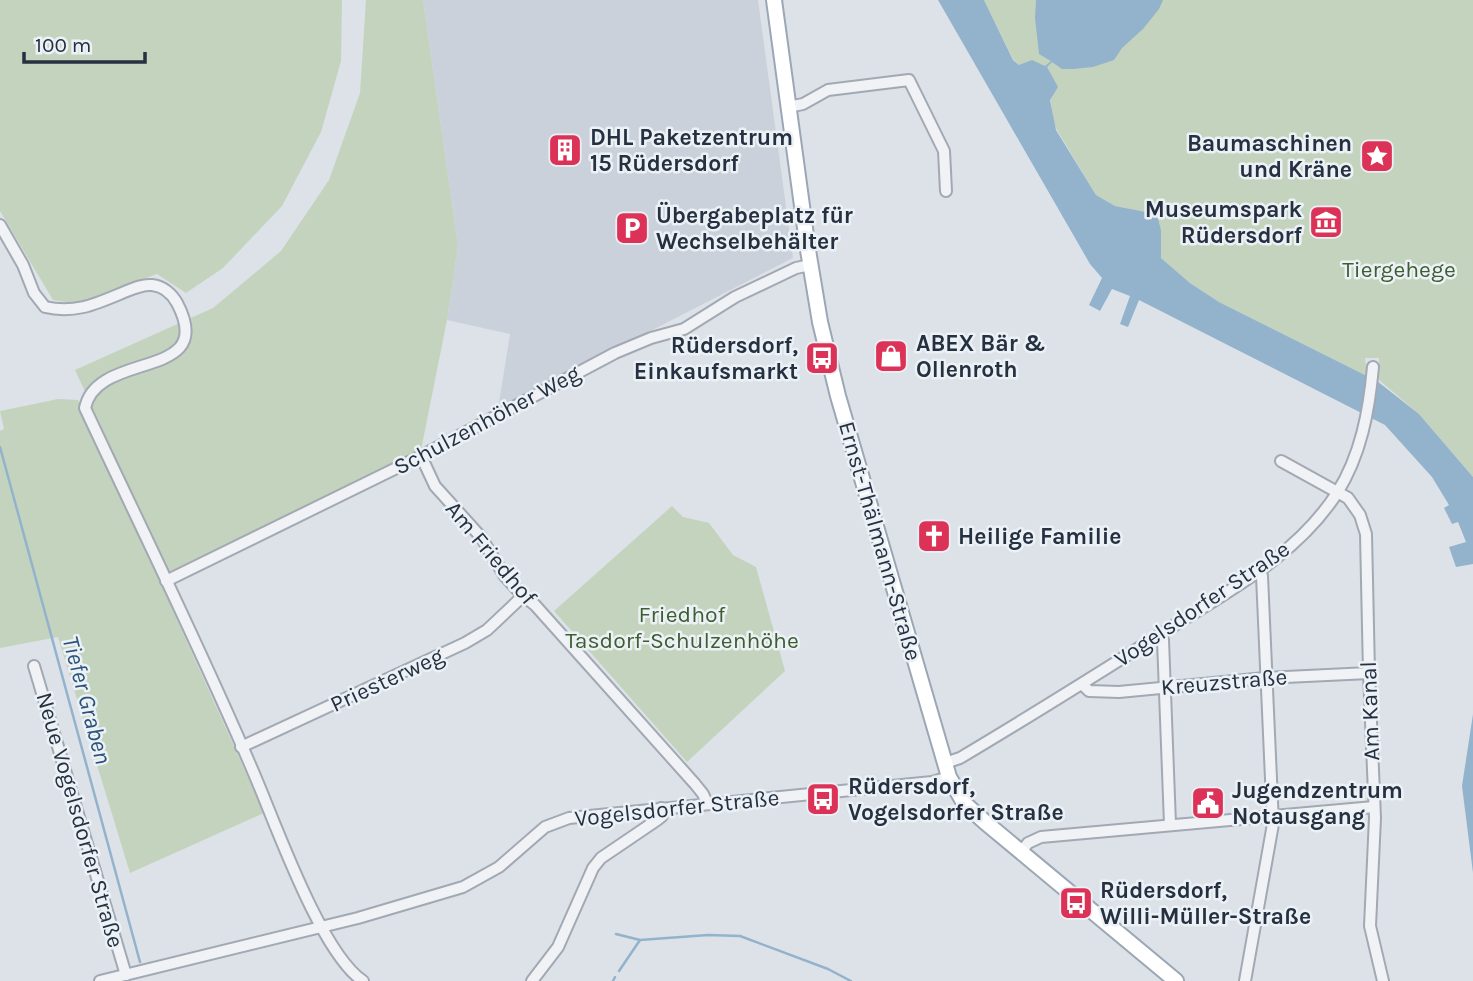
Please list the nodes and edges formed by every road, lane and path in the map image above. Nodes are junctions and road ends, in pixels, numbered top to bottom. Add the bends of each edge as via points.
1 (774, 0) edge
2 (788, 107) junction
3 (946, 191) dead end
4 (0, 225) edge
5 (810, 265) junction
6 (1373, 367) dead end
7 (421, 456) junction
8 (1281, 461) dead end
9 (1338, 492) junction
10 (1260, 571) junction
11 (166, 581) junction
12 (523, 596) junction
13 (1160, 634) junction
14 (34, 666) dead end
15 (1368, 673) junction
16 (1265, 678) junction
17 (1083, 685) junction
18 (1165, 686) junction
19 (241, 747) junction
20 (947, 770) junction
21 (707, 803) junction
22 (1374, 807) junction
23 (661, 808) junction
24 (1272, 816) junction
25 (1170, 824) junction
26 (1021, 852) junction
27 (320, 928) junction
28 (126, 975) junction
29 (100, 981) edge
30 (363, 981) edge
31 (532, 981) edge
32 (1176, 981) edge
33 (1245, 981) edge
34 (1383, 981) edge

1 - 2 main road, Ernst-Thälmann-Straße
2 - 3 street via 828,90 909,80 944,152
2 - 5 main road, Ernst-Thälmann-Straße
4 - 11 street via 45,307 89,307 150,284 165,289 181,309 187,329 181,348 172,356 107,379 93,390 85,408
5 - 7 street, Schulzenhöher Weg via 735,297 684,329 615,354
5 - 20 main road, Ernst-Thälmann-Straße via 838,396
6 - 9 street, Vogelsdorfer Straße via 1361,441
7 - 11 street, Schulzenhöher Weg
7 - 12 street, Am Friedhof via 435,486 481,537
8 - 9 street
9 - 10 street, Vogelsdorfer Straße via 1311,527
9 - 15 street, Am Kanal via 1360,515 1366,534
10 - 13 street, Vogelsdorfer Straße
10 - 16 street
11 - 19 street
12 - 19 street, Priesterweg via 488,630 465,643
12 - 21 street, Am Friedhof via 695,784
13 - 17 street, Vogelsdorfer Straße
13 - 18 street
14 - 28 street, Neue Vogelsdorfer Straße
15 - 16 street, Kreuzstraße
15 - 22 street, Am Kanal
16 - 18 street, Kreuzstraße
16 - 24 street
17 - 18 street, Kreuzstraße via 1089,691 1119,692
17 - 20 street, Vogelsdorfer Straße
18 - 25 street
19 - 27 street
20 - 21 street, Vogelsdorfer Straße via 932,782
20 - 26 main road, Ernst-Thälmann-Straße via 964,803
21 - 23 street, Vogelsdorfer Straße
22 - 24 street
22 - 34 street, Am Kanal via 1370,926
23 - 27 street, Vogelsdorfer Straße via 569,818 545,827 500,866 463,887
23 - 31 street via 662,816 593,868 558,947
24 - 25 street
24 - 33 street
25 - 26 street via 1041,837
26 - 32 main road, Ernst-Thälmann-Straße
27 - 28 street, Vogelsdorfer Straße
27 - 30 street
28 - 29 street, Vogelsdorfer Straße

